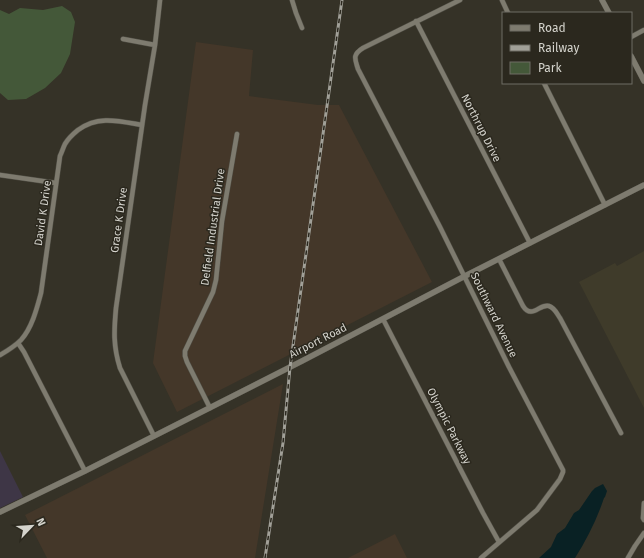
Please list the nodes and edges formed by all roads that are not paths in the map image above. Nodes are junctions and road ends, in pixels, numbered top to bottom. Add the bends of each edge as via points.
1 (160, 0) edge
2 (292, 0) edge
3 (460, 0) edge
4 (502, 0) edge
5 (602, 0) edge
6 (508, 12) edge
7 (608, 12) edge
8 (416, 21) junction
9 (302, 28) dead end
10 (644, 30) edge
11 (632, 36) edge
12 (123, 39) dead end
13 (155, 45) junction
14 (632, 58) edge
15 (644, 81) edge
16 (544, 84) edge
17 (142, 125) junction
18 (236, 134) dead end
19 (0, 175) edge
20 (56, 183) junction
21 (644, 185) edge
22 (605, 205) junction
23 (530, 243) junction
24 (499, 259) junction
25 (465, 276) junction
26 (383, 319) junction
27 (18, 343) junction
28 (0, 355) edge
29 (210, 408) junction
30 (621, 433) dead end
31 (154, 436) junction
32 (85, 471) junction
33 (644, 503) edge
34 (0, 512) edge
35 (644, 520) edge
36 (644, 533) edge
37 (499, 542) junction
38 (481, 558) edge
39 (628, 558) edge

1 - 13 street, Grace K Drive
2 - 9 street
3 - 8 street
4 - 6 street
5 - 7 street
8 - 23 street, Northrup Drive
8 - 25 street, Southward Avenue via 362,48 355,59
10 - 11 street
12 - 13 street
13 - 17 street, Grace K Drive
14 - 15 street
16 - 22 street
17 - 20 street, David K Drive via 103,120 83,126 65,144 60,156
17 - 31 street, Grace K Drive via 114,333 120,368
18 - 29 street, Delfield Industrial Drive via 222,221 216,280 210,299 185,351 187,362
19 - 20 street
20 - 27 street, David K Drive via 36,312
21 - 22 street, Airport Road
22 - 23 street, Airport Road
23 - 24 street, Airport Road
24 - 25 street, Airport Road
24 - 30 street via 526,311 546,306 554,309
25 - 26 street, Airport Road
25 - 37 street, Southward Avenue via 563,470 560,479 537,510
26 - 29 street, Airport Road
26 - 37 street, Olympic Parkway
27 - 28 street, David K Drive
27 - 32 street
29 - 31 street, Airport Road
31 - 32 street, Airport Road
32 - 34 street, Airport Road
33 - 35 street
36 - 39 street
37 - 38 street, Southward Avenue

